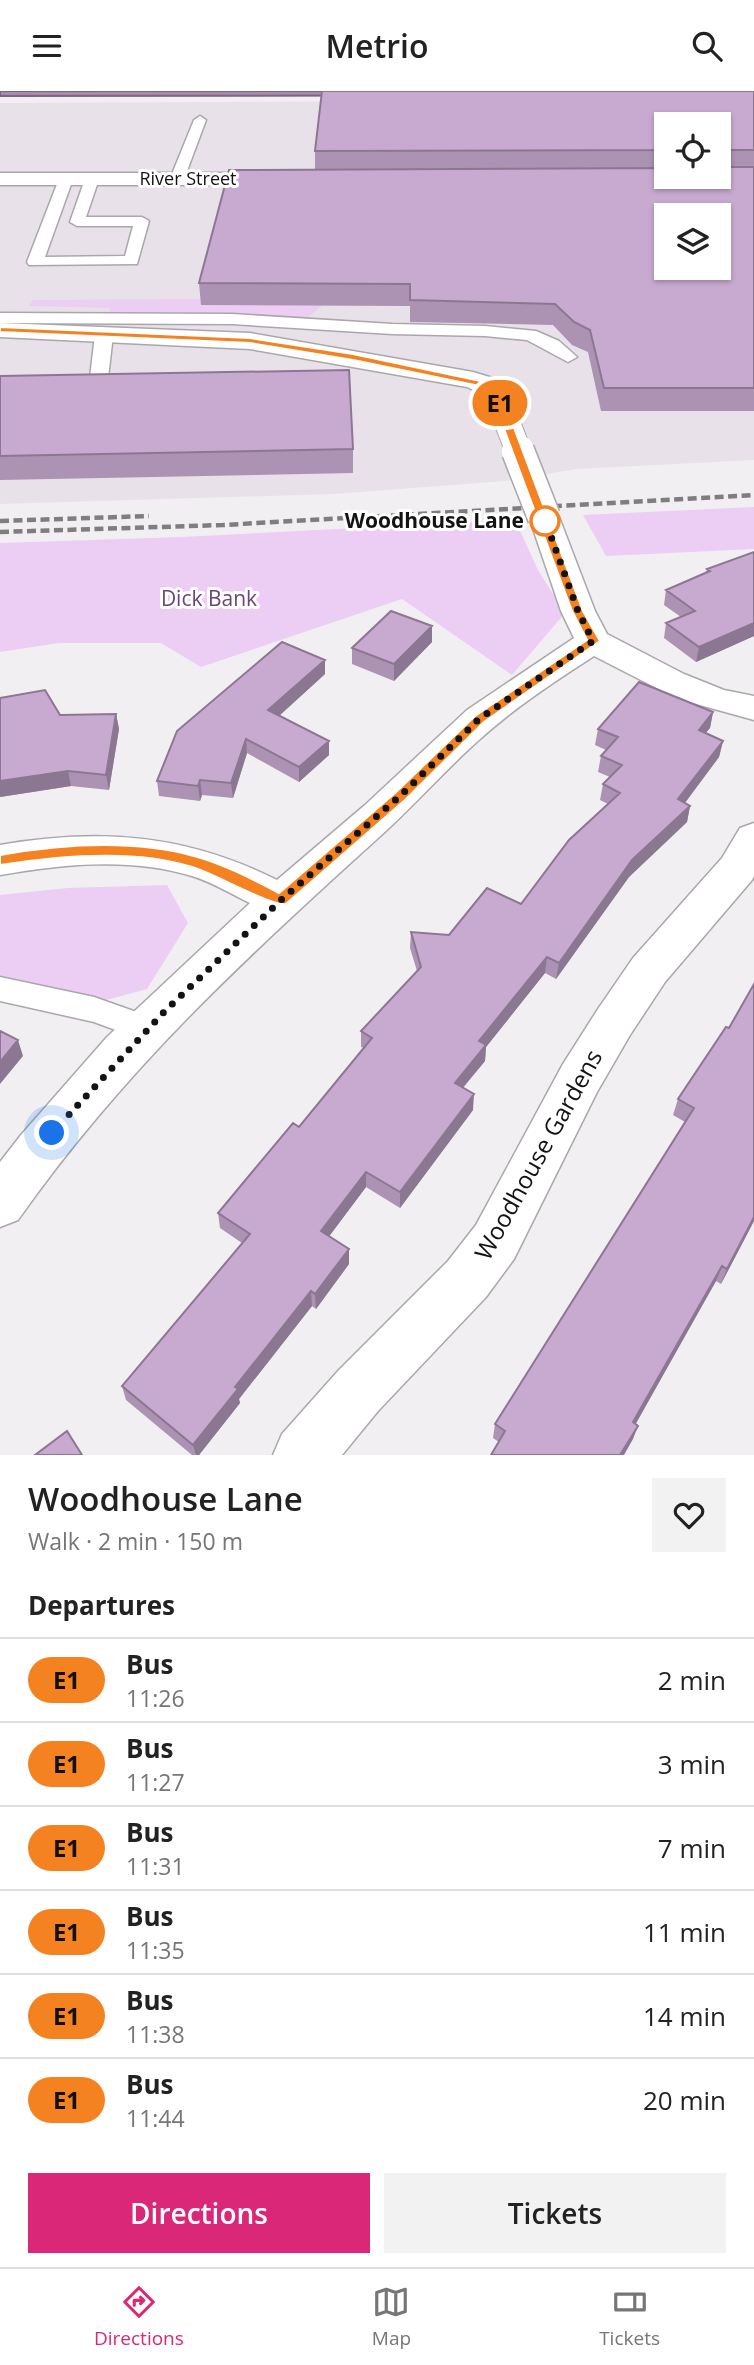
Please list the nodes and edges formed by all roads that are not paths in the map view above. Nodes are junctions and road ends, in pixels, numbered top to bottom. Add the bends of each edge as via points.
1 (200, 120) dead end
2 (0, 179) edge
3 (66, 179) junction
4 (92, 179) junction
5 (177, 179) junction
6 (301, 179) edge
7 (0, 318) edge
8 (0, 330) edge
9 (104, 335) junction
10 (569, 357) dead end
11 (98, 386) edge
12 (593, 641) junction
13 (754, 708) edge
14 (754, 838) edge
15 (0, 860) edge
16 (281, 900) junction
17 (0, 989) edge
18 (148, 1029) junction
19 (0, 1203) edge
20 (303, 1455) edge

1 - 5 lane
2 - 3 street, River Street
3 - 4 street, River Street
3 - 4 lane via 35,263 131,261 142,221 77,222
4 - 5 street, River Street
5 - 6 street, River Street
7 - 10 lane via 232,319 485,331 530,335
8 - 9 street
9 - 11 lane
9 - 12 street, bridge via 275,344 484,386
12 - 13 street via 643,670 708,697
12 - 16 street via 479,719 400,796
14 - 20 street, Woodhouse Gardens via 737,869 649,970 614,1021 495,1242 467,1279
15 - 16 street via 55,851 159,854 225,873
16 - 18 street
17 - 18 lane via 132,1021
18 - 19 street via 35,1151

